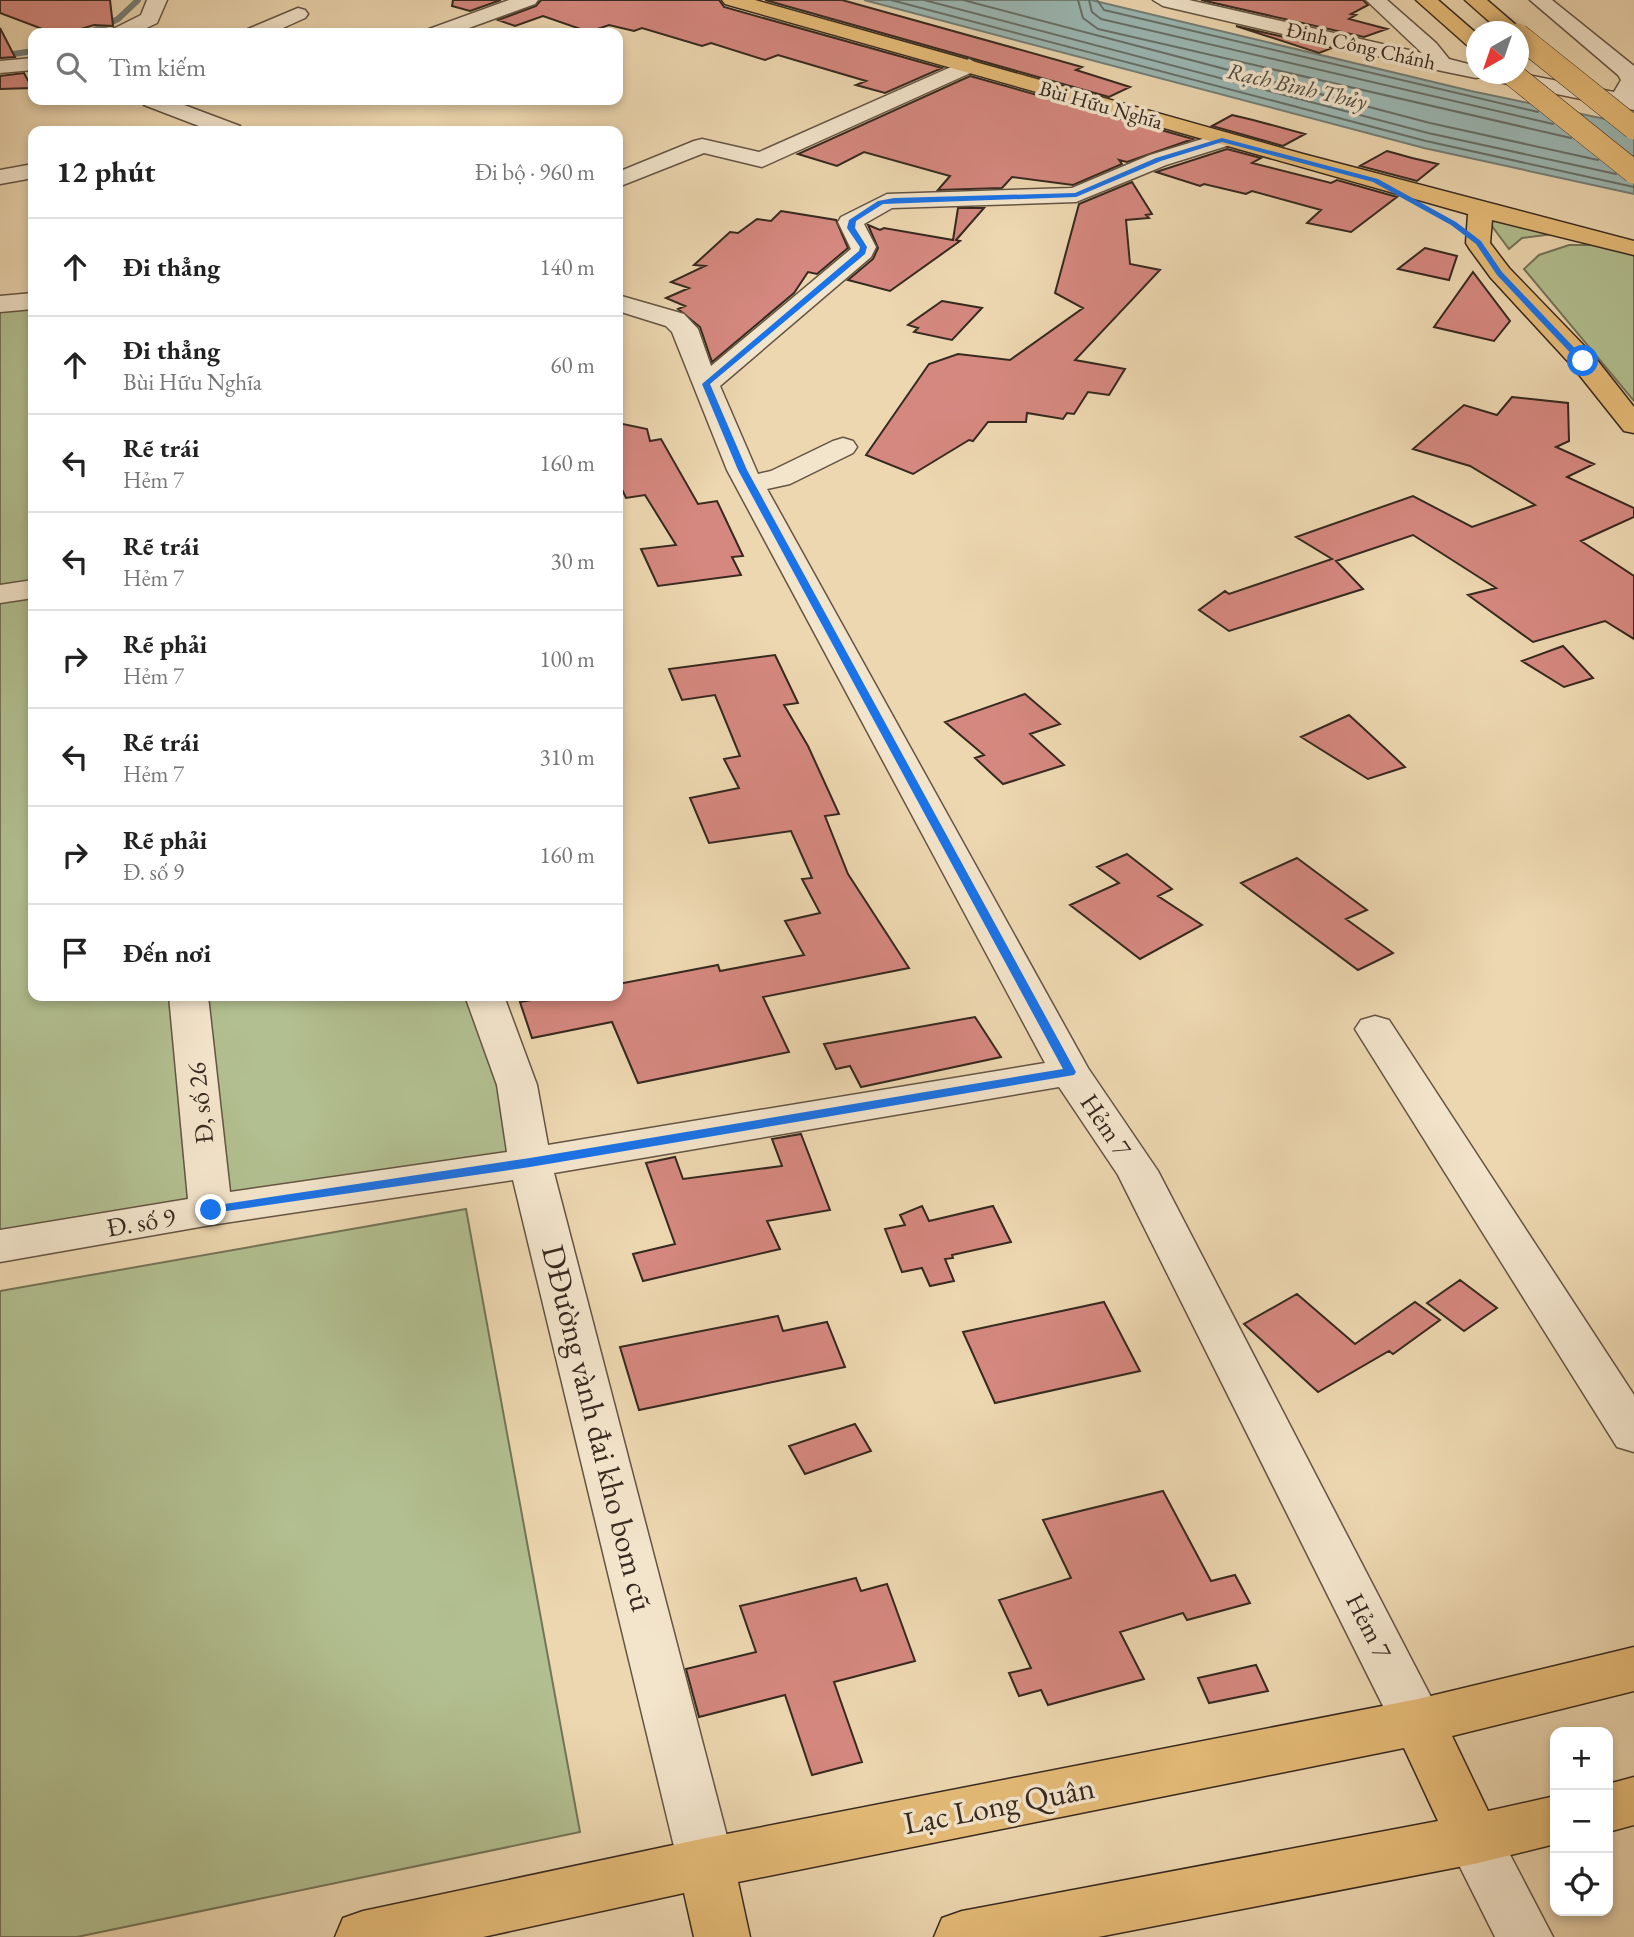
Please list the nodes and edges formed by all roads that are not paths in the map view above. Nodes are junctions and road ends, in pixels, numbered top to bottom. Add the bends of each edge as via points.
1 (157, 0) edge
2 (528, 0) edge
3 (732, 0) edge
4 (1163, 0) edge
5 (1376, 0) edge
6 (1426, 0) edge
7 (1475, 0) edge
8 (1540, 0) edge
9 (298, 14) dead end
10 (1501, 21) edge
11 (131, 28) edge
12 (266, 28) edge
13 (450, 28) edge
14 (1466, 34) edge
15 (1529, 43) edge
16 (28, 64) edge
17 (969, 65) junction
18 (1442, 65) junction
19 (0, 67) edge
20 (1466, 70) edge
21 (1529, 83) edge
22 (1524, 84) edge
23 (1627, 102) edge
24 (165, 105) edge
25 (219, 126) edge
26 (1634, 128) edge
27 (1222, 140) junction
28 (28, 172) edge
29 (1634, 172) edge
30 (0, 177) edge
31 (623, 178) edge
32 (1375, 180) junction
33 (1480, 209) junction
34 (1582, 236) junction
35 (1478, 243) junction
36 (1634, 248) edge
37 (1513, 258) junction
38 (28, 301) edge
39 (0, 304) edge
40 (623, 304) edge
41 (706, 384) junction
42 (1634, 425) edge
43 (843, 447) dead end
44 (750, 484) junction
45 (28, 590) edge
46 (0, 594) edge
47 (189, 1001) edge
48 (486, 1001) edge
49 (1375, 1029) dead end
50 (1070, 1072) junction
51 (530, 1163) junction
52 (211, 1210) junction
53 (0, 1247) edge
54 (1634, 1434) edge
55 (1634, 1669) edge
56 (1418, 1722) junction
57 (1634, 1801) edge
58 (1613, 1807) edge
59 (1550, 1821) edge
60 (1474, 1839) junction
61 (706, 1863) junction
62 (363, 1937) edge
63 (722, 1937) edge
64 (962, 1937) edge
65 (1525, 1937) edge

1 - 11 street via 150,19
2 - 13 street
3 - 17 main road, Bùi Hữu Nghĩa
4 - 18 street, Đinh Công Chánh
5 - 18 street via 1429,47
6 - 14 main road
7 - 10 main road
8 - 23 street via 1626,71 1632,79
9 - 12 street
15 - 26 main road, bridge
16 - 19 street
17 - 27 main road, Bùi Hữu Nghĩa
17 - 31 street via 762,160 702,146
18 - 20 street, Đinh Công Chánh
21 - 23 street
22 - 29 main road, bridge
24 - 25 street
27 - 32 main road, Bùi Hữu Nghĩa
27 - 41 street via 1066,197 881,202 850,222 864,247 862,252
28 - 30 street
32 - 33 main road, Bùi Hữu Nghĩa
32 - 35 main road via 1454,223
33 - 34 main road, Bùi Hữu Nghĩa
33 - 35 main road
34 - 36 main road, Bùi Hữu Nghĩa
34 - 37 main road
35 - 37 main road
37 - 42 main road via 1583,361
38 - 39 street
40 - 41 street, Hẻm 7 via 675,320 685,328
41 - 44 street, Hẻm 7
43 - 44 street via 780,478
44 - 50 street, Hẻm 7
45 - 46 street
47 - 52 street, Đ, số 26
48 - 51 street, DĐường vành đai kho bom cũ via 517,1085
49 - 54 street
50 - 51 street, Đ. số 9
50 - 56 street, Hẻm 7 via 1137,1171
51 - 52 street, Đ. số 9
51 - 61 street, DĐường vành đai kho bom cũ
52 - 53 street, Đ. số 9
55 - 56 main road, Lạc Long Quân
56 - 60 main road
56 - 61 main road, Lạc Long Quân
57 - 58 main road
59 - 60 main road
60 - 64 main road
60 - 65 street
61 - 62 main road, Lạc Long Quân
61 - 63 main road

